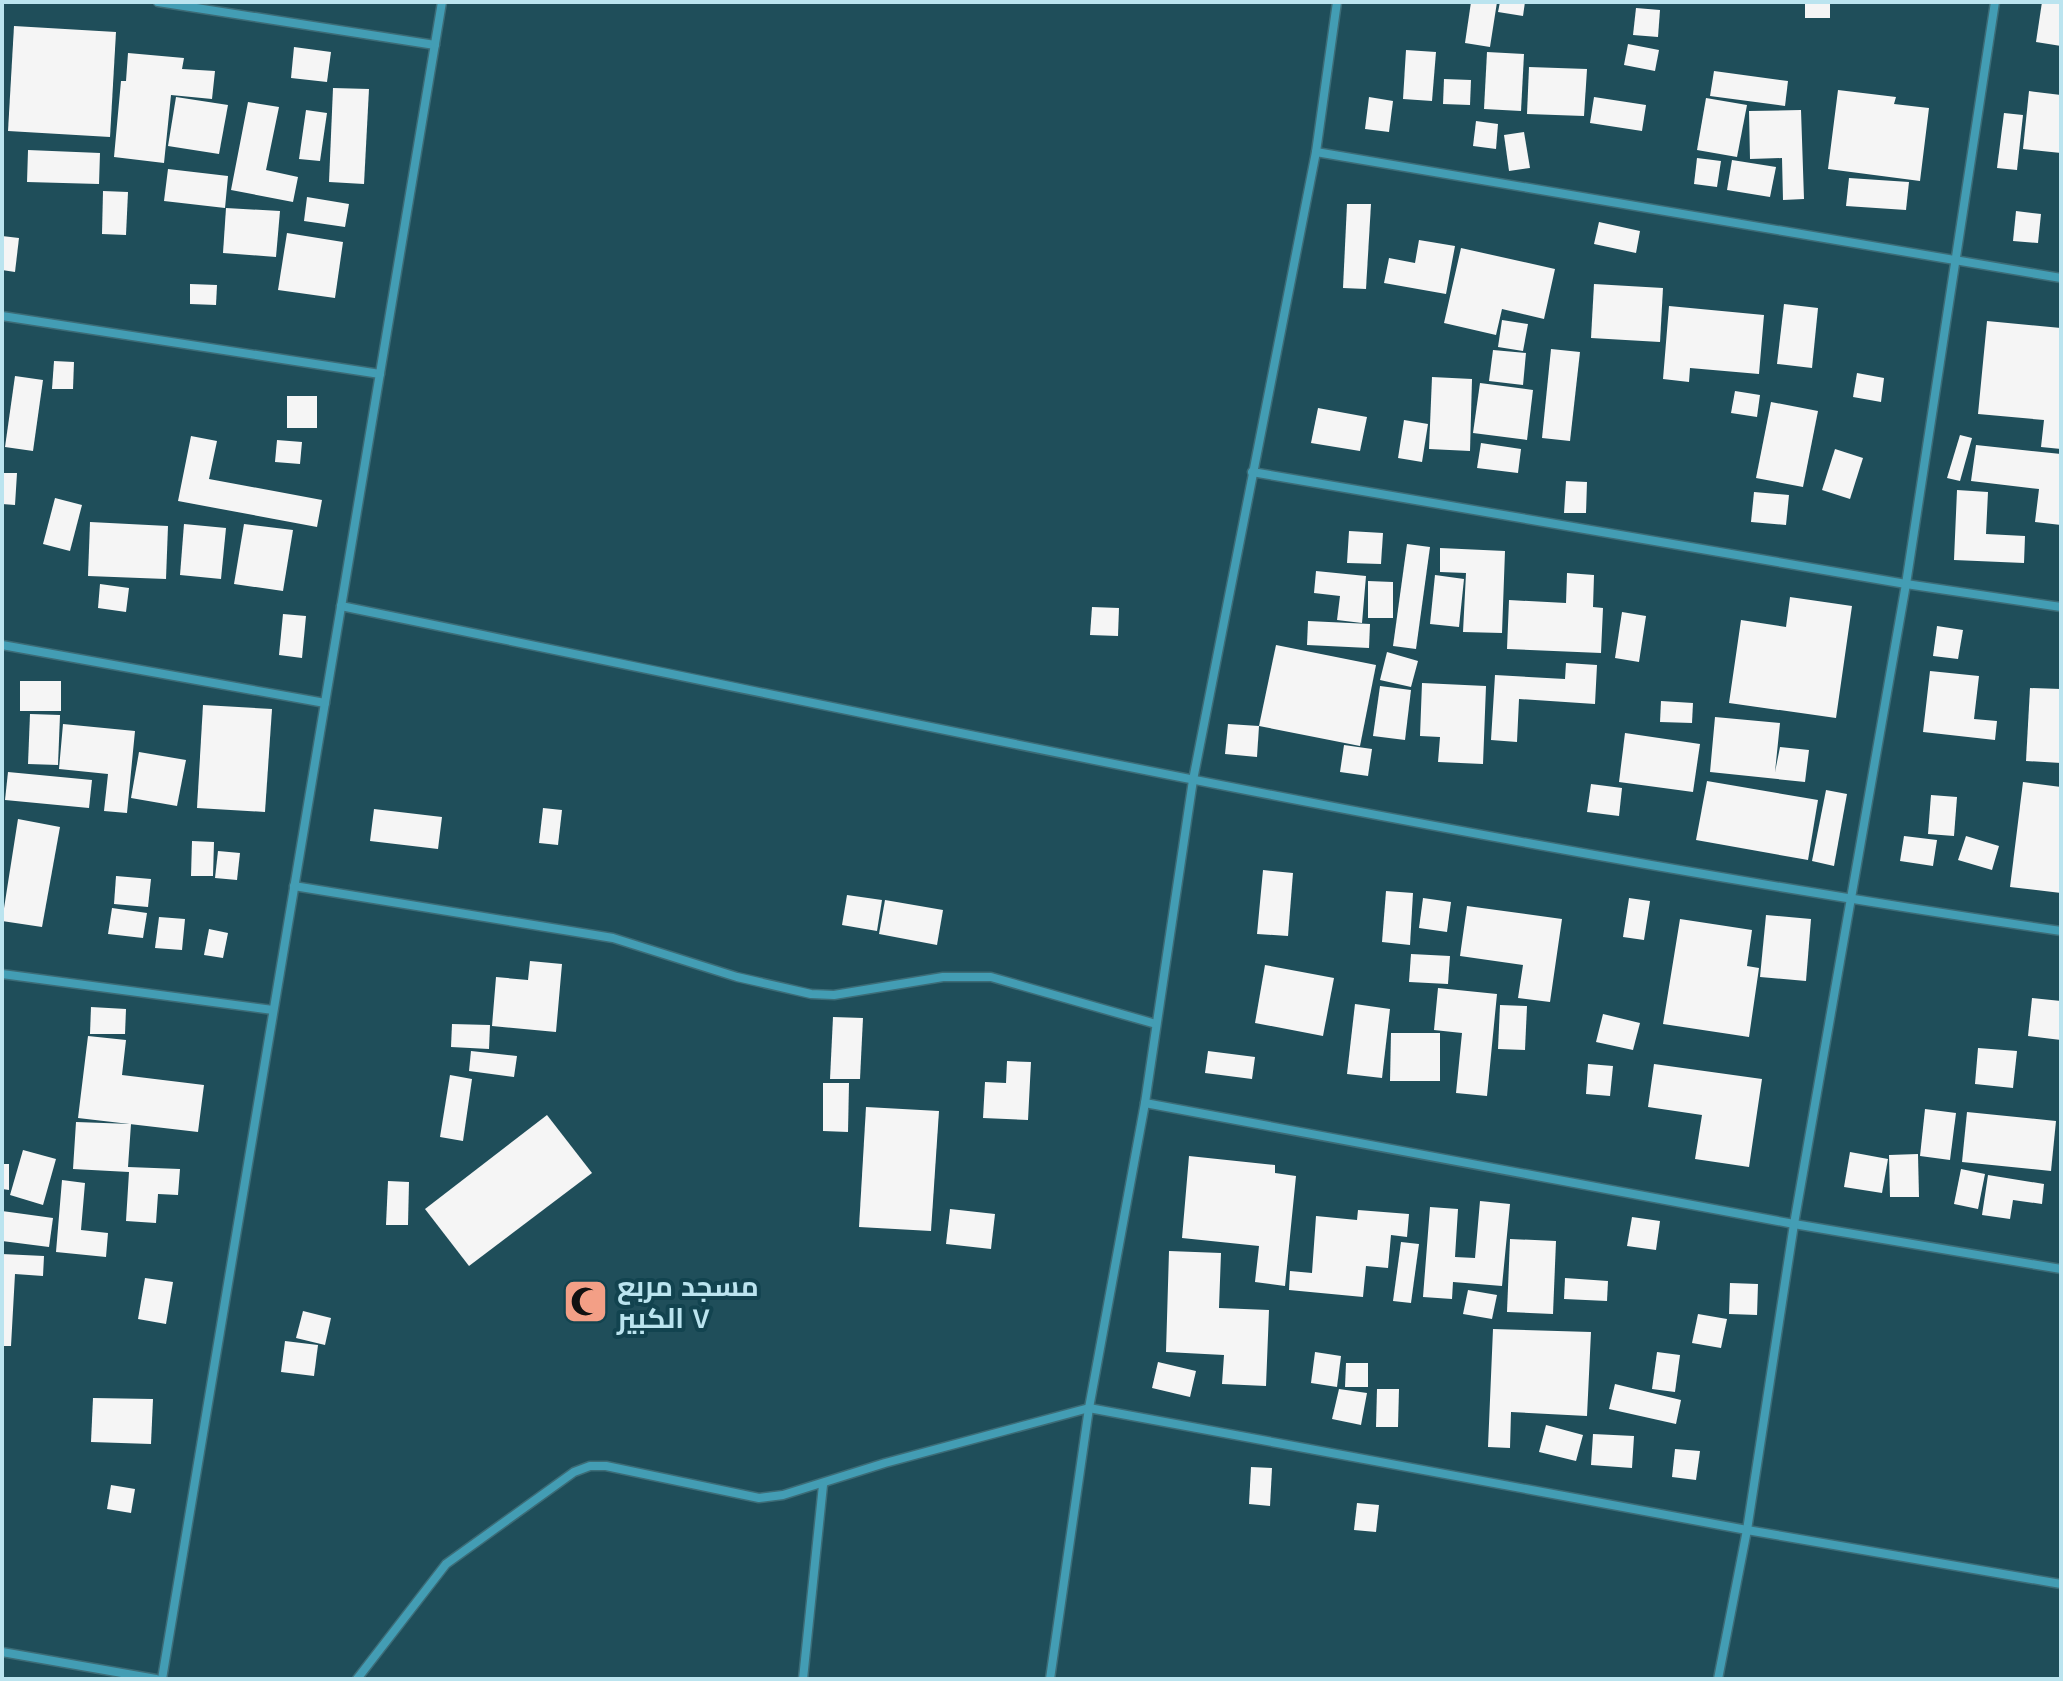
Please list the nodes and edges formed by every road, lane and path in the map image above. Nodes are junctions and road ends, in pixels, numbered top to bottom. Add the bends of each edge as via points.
1 (158, 2) edge
2 (442, 2) edge
3 (1337, 2) edge
4 (1995, 2) edge
5 (435, 45) junction
6 (1316, 152) junction
7 (1954, 261) junction
8 (2061, 278) edge
9 (2, 316) edge
10 (380, 374) junction
11 (1252, 472) junction
12 (1906, 584) junction
13 (341, 606) junction
14 (2061, 607) edge
15 (2, 645) edge
16 (325, 703) junction
17 (1193, 780) junction
18 (294, 886) junction
19 (1850, 900) junction
20 (2061, 931) edge
21 (2, 974) edge
22 (273, 1010) junction
23 (1156, 1024) junction
24 (1145, 1103) junction
25 (1794, 1224) junction
26 (2061, 1269) edge
27 (1089, 1408) junction
28 (823, 1485) junction
29 (1747, 1530) junction
30 (2061, 1584) edge
31 (2, 1652) edge
32 (156, 1679) edge
33 (162, 1679) edge
34 (357, 1679) edge
35 (803, 1679) edge
36 (1050, 1679) edge
37 (1718, 1679) edge

1 - 5 street
2 - 5 street
3 - 6 street
4 - 7 street
5 - 10 street
6 - 7 street
6 - 11 street
7 - 8 street
7 - 12 street
9 - 10 street
10 - 13 street
11 - 12 street
11 - 17 street
12 - 14 street
12 - 19 street
13 - 16 street
13 - 17 street
15 - 16 street
16 - 18 street
17 - 19 street
17 - 23 street
18 - 22 street
18 - 23 street via 613,938 811,994 943,977 991,977
19 - 20 street
19 - 25 street
21 - 22 street
22 - 33 street
23 - 24 street
24 - 25 street
24 - 27 street
25 - 26 street
25 - 29 street
27 - 28 street
27 - 29 street
27 - 36 street
28 - 34 street via 759,1498 606,1466 574,1472 446,1564
28 - 35 street
29 - 30 street
29 - 37 street
31 - 32 street

